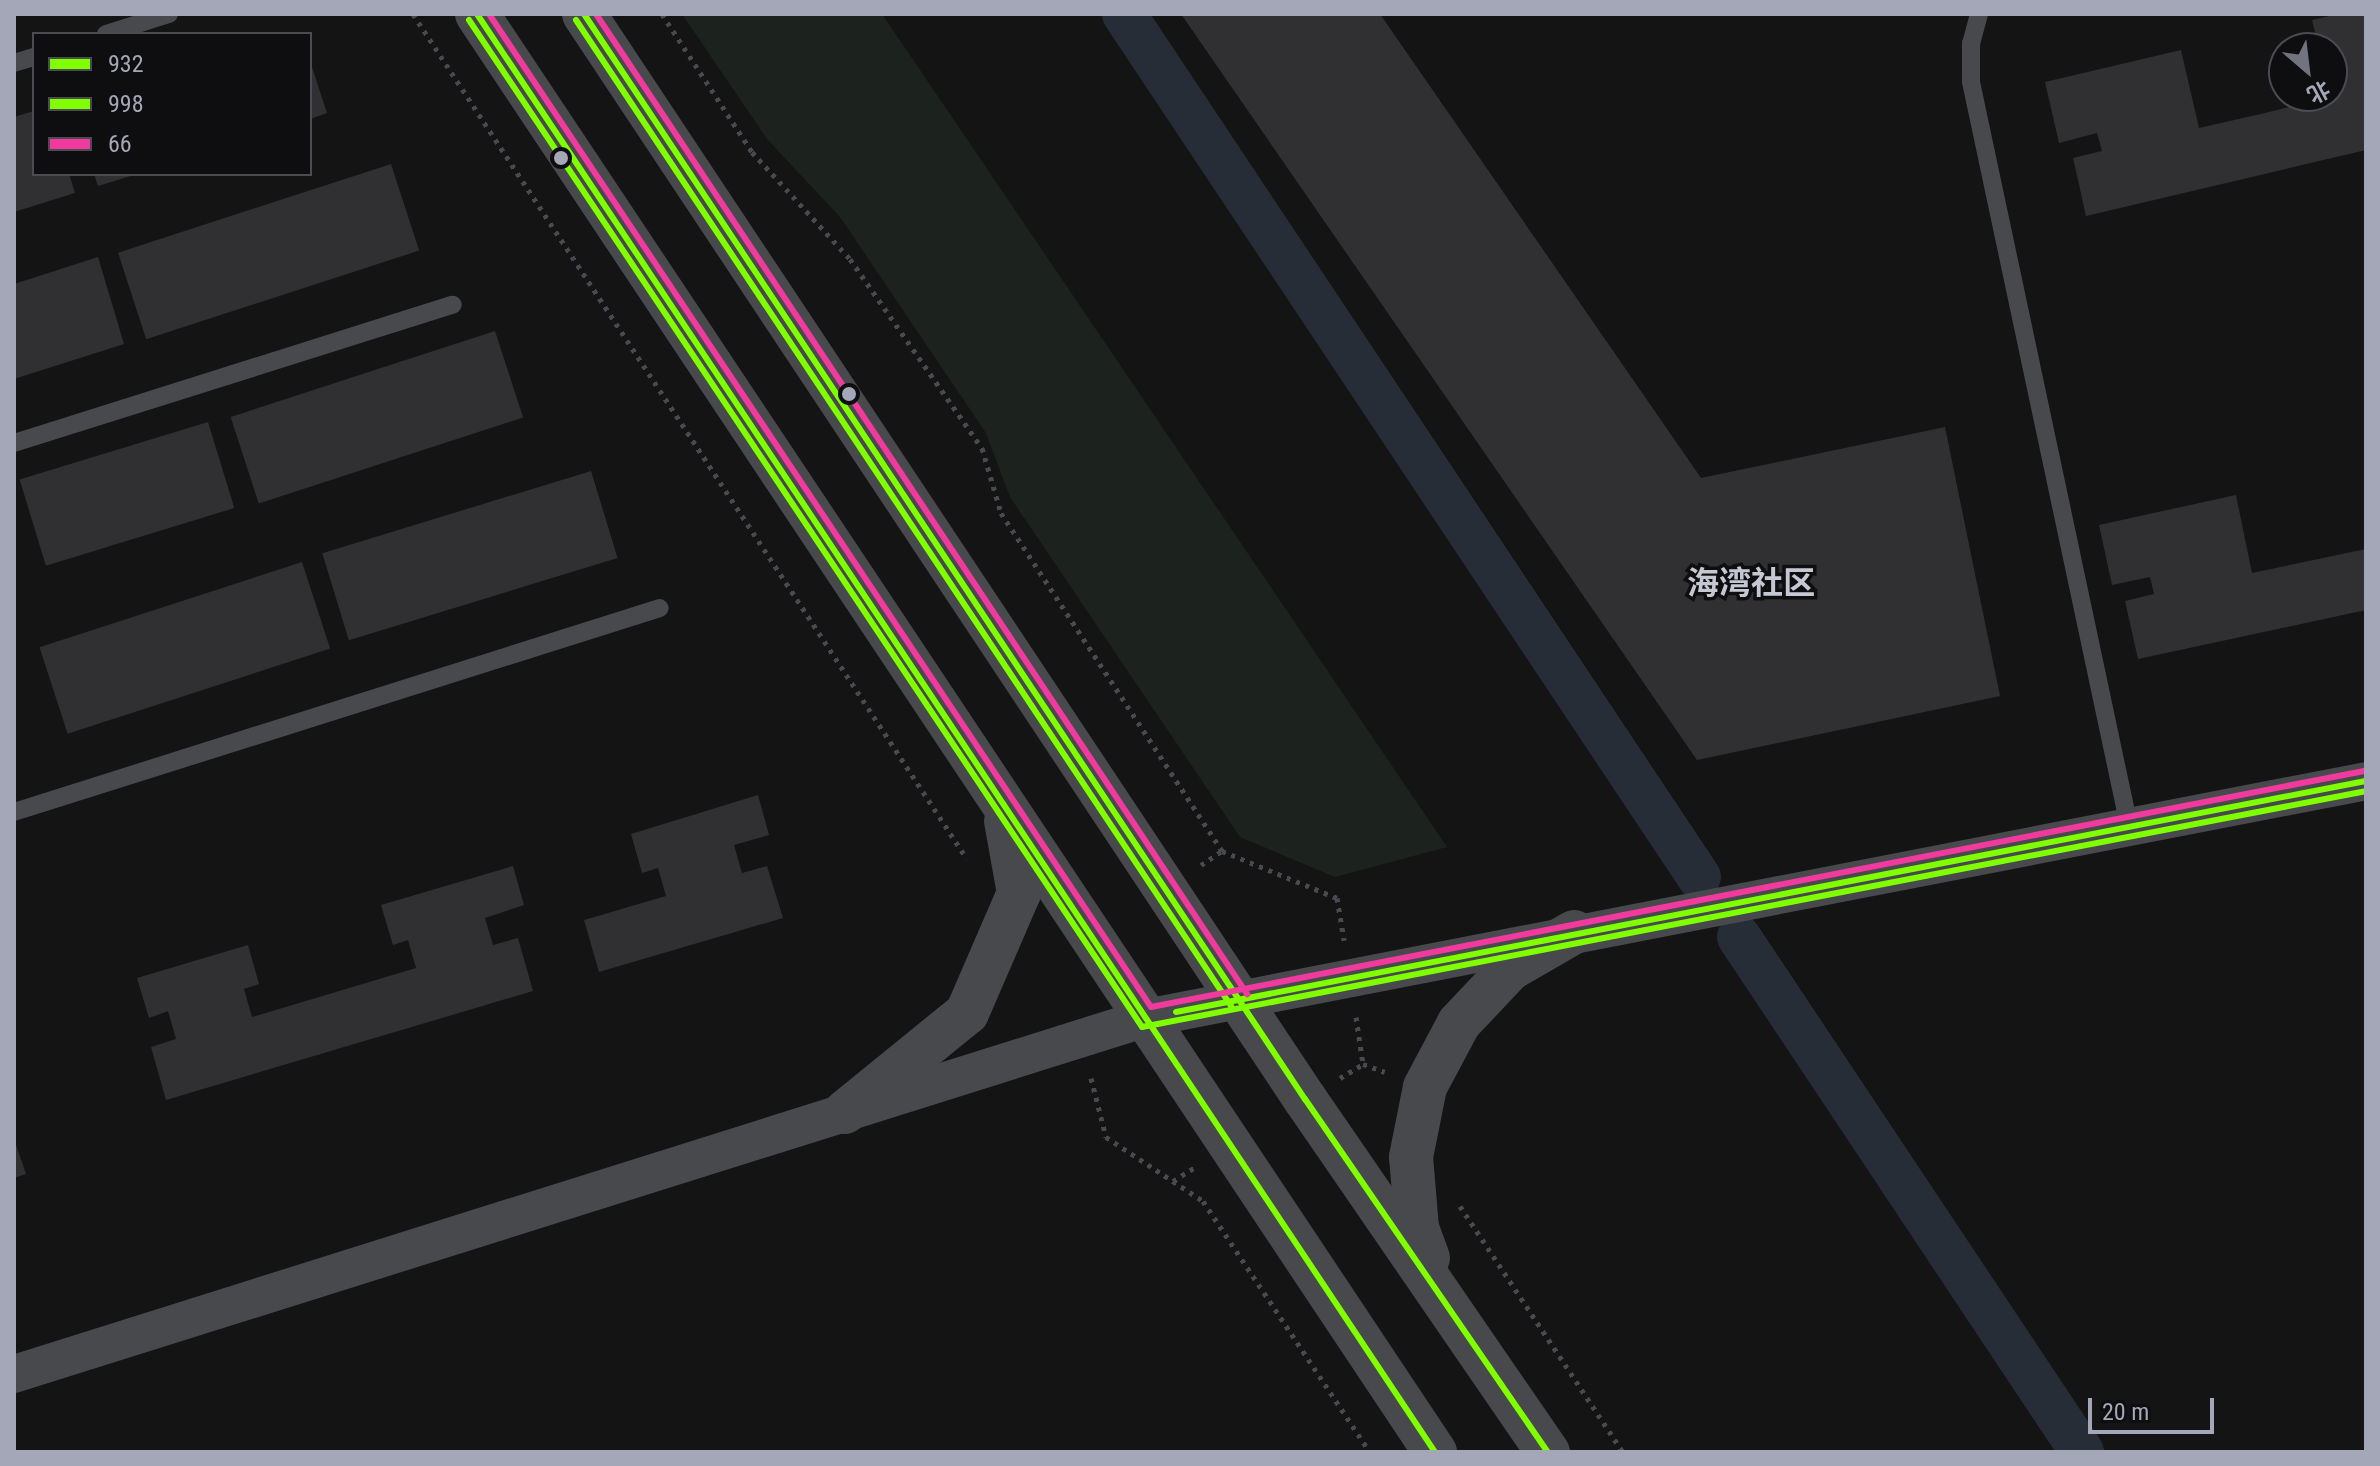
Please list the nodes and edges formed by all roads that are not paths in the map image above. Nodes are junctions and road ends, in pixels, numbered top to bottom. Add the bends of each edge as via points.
1 (169, 14) edge
2 (477, 14) edge
3 (584, 14) edge
4 (1979, 14) edge
5 (112, 32) edge
6 (453, 305) dead end
7 (14, 443) edge
8 (660, 608) dead end
9 (2366, 781) edge
10 (1003, 803) junction
11 (14, 812) edge
12 (2129, 826) junction
13 (1574, 932) junction
14 (1239, 1000) junction
15 (1146, 1018) junction
16 (845, 1112) junction
17 (1442, 1294) junction
18 (14, 1374) edge
19 (1435, 1452) edge
20 (1548, 1452) edge

1 - 5 lane
2 - 10 street
3 - 14 street
4 - 12 lane via 1971,43 1971,82
6 - 7 lane
8 - 11 lane
9 - 12 street
10 - 15 street
10 - 16 street via 1019,893 967,1013
12 - 13 street
13 - 14 street
13 - 17 street via 1510,969 1459,1023 1425,1087 1411,1157 1417,1228
14 - 15 street
14 - 17 street
15 - 16 street
15 - 19 street
16 - 18 street
17 - 20 street

